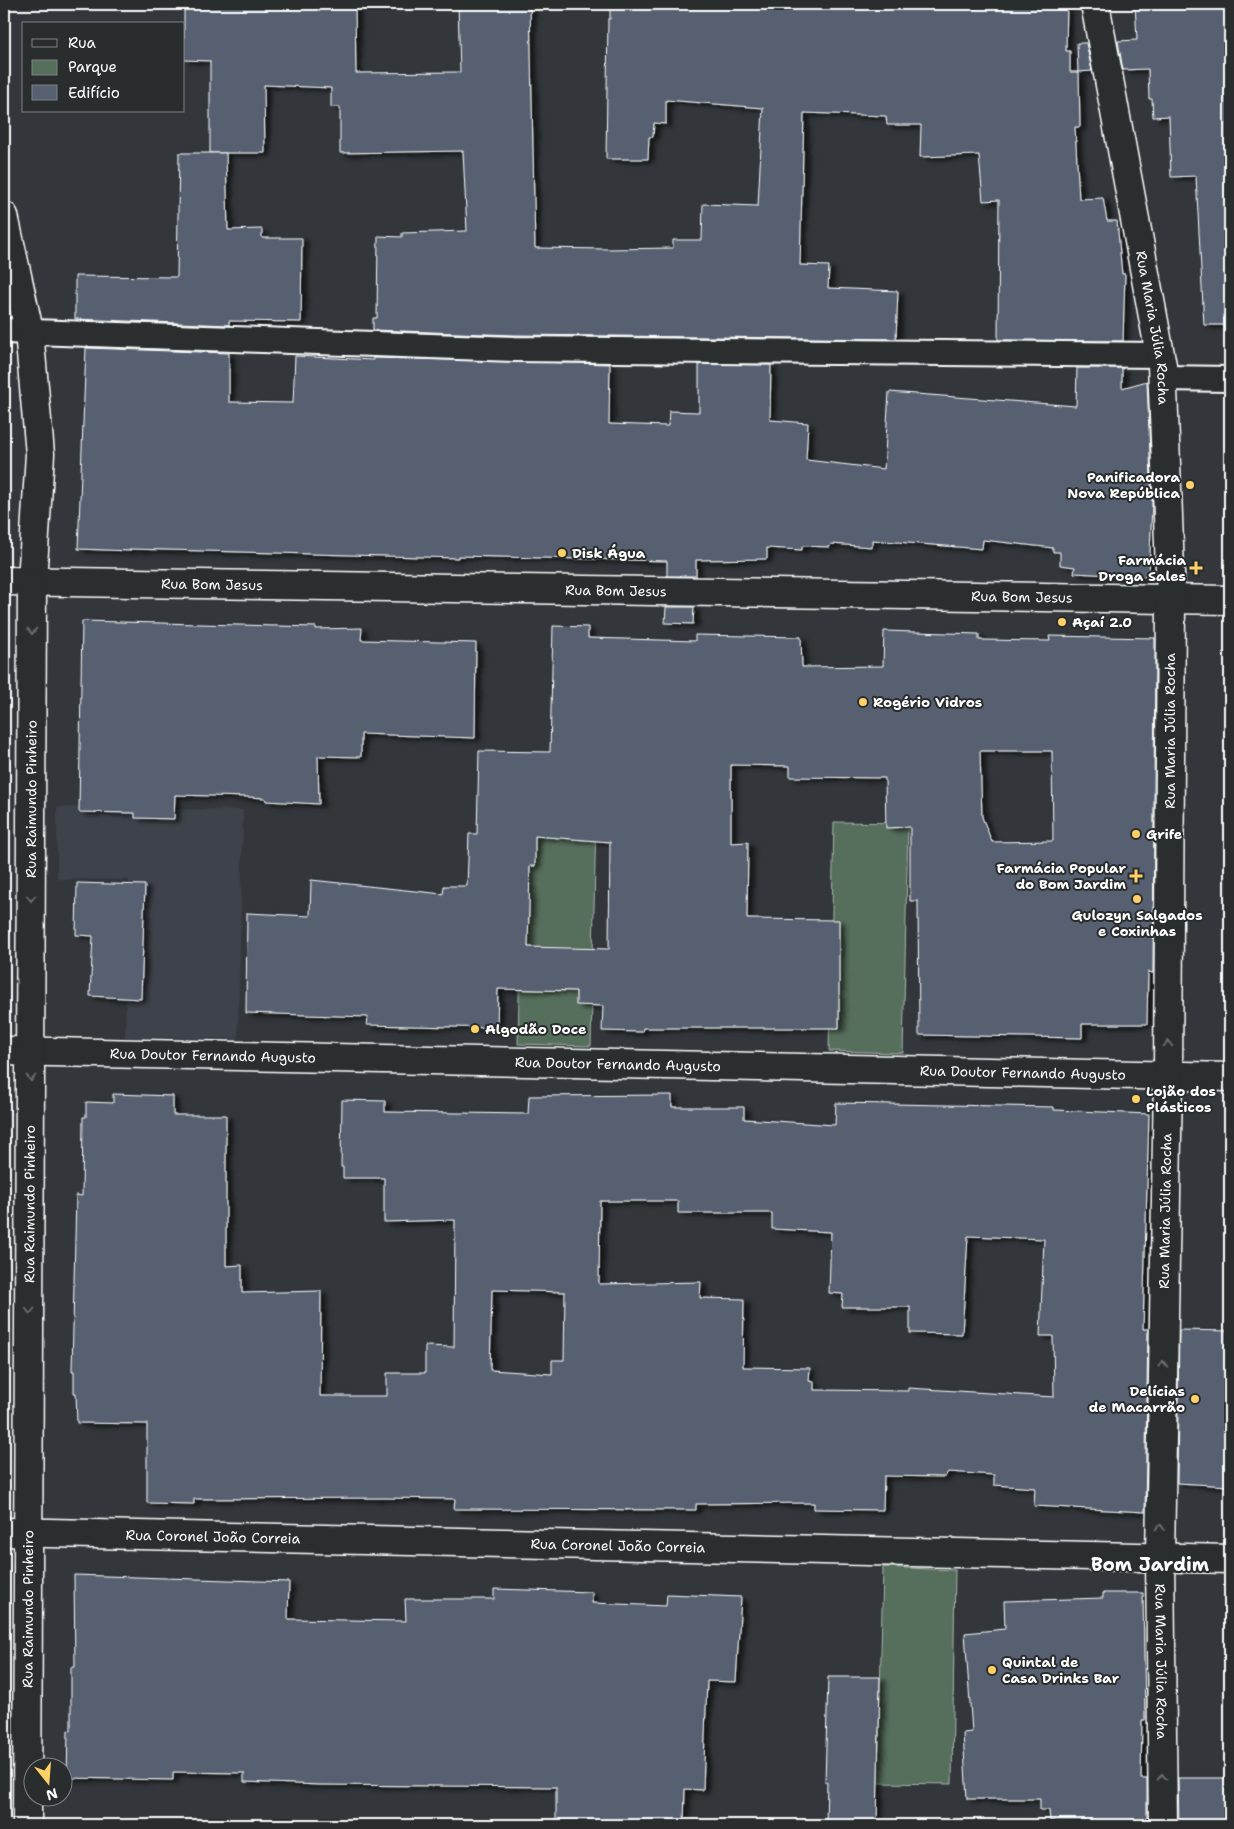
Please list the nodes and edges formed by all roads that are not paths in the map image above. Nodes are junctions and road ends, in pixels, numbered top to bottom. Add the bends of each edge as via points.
1 (1094, 4) edge
2 (4, 216) edge
3 (16, 331) edge
4 (1162, 367) junction
5 (1230, 379) edge
6 (4, 581) edge
7 (32, 582) junction
8 (1171, 599) junction
9 (1230, 600) edge
10 (4, 1051) edge
11 (31, 1052) junction
12 (1168, 1076) junction
13 (1230, 1077) edge
14 (16, 1532) edge
15 (1160, 1558) junction
16 (1230, 1559) edge
17 (27, 1825) edge
18 (1163, 1825) edge

1 - 4 street, Rua Maria Júlia Rocha
2 - 3 street, Rua Raimundo Pinheiro
3 - 4 lane
3 - 7 street, Rua Raimundo Pinheiro via 40,454
4 - 5 lane
4 - 8 street, Rua Maria Júlia Rocha
6 - 7 street, Rua Bom Jesus
7 - 8 street, Rua Bom Jesus
7 -> 11 street, Rua Raimundo Pinheiro
8 - 9 street, Rua Bom Jesus
12 -> 8 street, Rua Maria Júlia Rocha
10 - 11 street, Rua Doutor Fernando Augusto
11 - 12 street, Rua Doutor Fernando Augusto
11 -> 14 street, Rua Raimundo Pinheiro
12 - 13 street, Rua Doutor Fernando Augusto
15 -> 12 street, Rua Maria Júlia Rocha
14 - 15 street, Rua Coronel João Correia
14 - 17 street, Rua Raimundo Pinheiro
15 - 16 street, Rua Coronel João Correia
18 -> 15 street, Rua Maria Júlia Rocha

